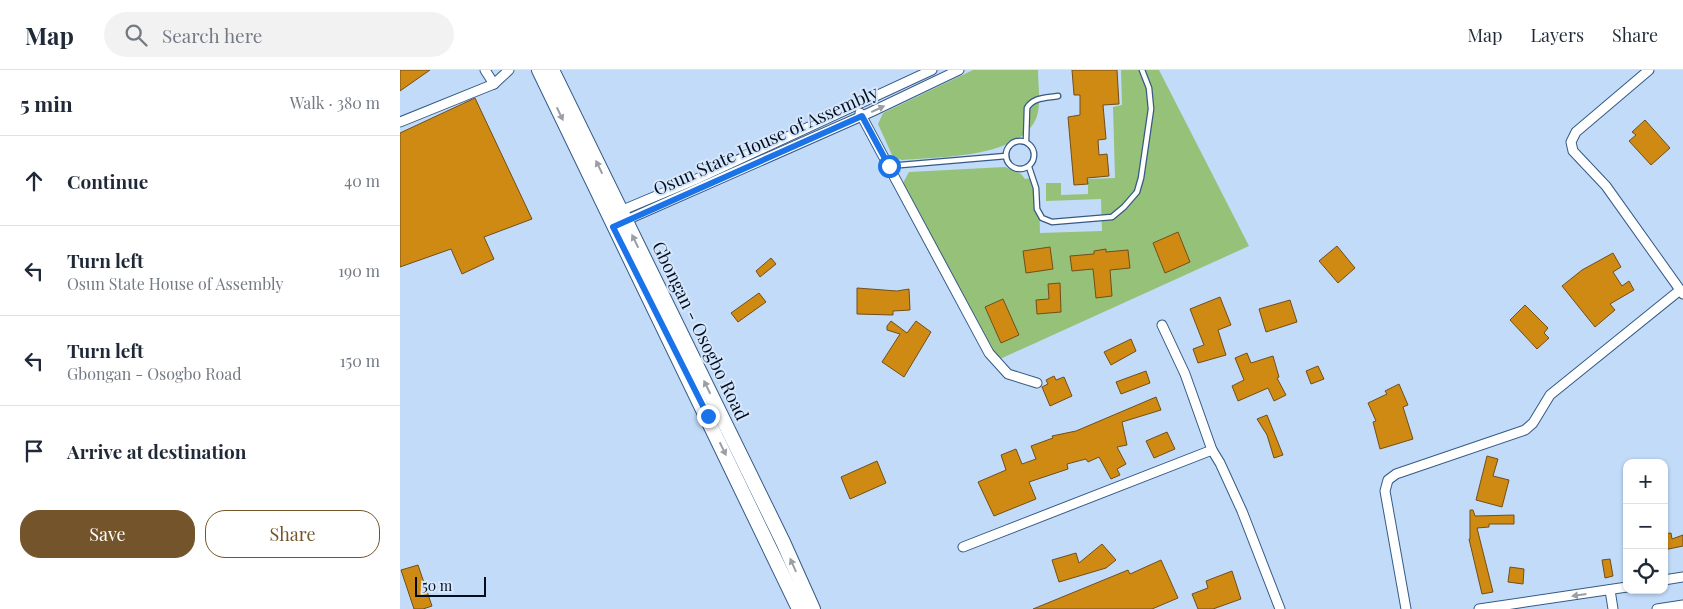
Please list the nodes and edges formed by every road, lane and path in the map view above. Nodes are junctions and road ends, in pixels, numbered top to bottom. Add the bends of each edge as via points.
1 (485, 70) edge
2 (509, 70) edge
3 (539, 70) edge
4 (552, 70) edge
5 (932, 70) edge
6 (959, 70) edge
7 (1142, 70) edge
8 (1649, 70) edge
9 (494, 84) junction
10 (1058, 96) dead end
11 (857, 105) junction
12 (862, 116) junction
13 (400, 122) edge
14 (1026, 141) junction
15 (1006, 156) junction
16 (889, 166) junction
17 (1029, 167) junction
18 (617, 219) junction
19 (1681, 292) edge
20 (1162, 325) dead end
21 (1037, 384) dead end
22 (1212, 450) junction
23 (963, 546) dead end
24 (1683, 577) edge
25 (1668, 579) edge
26 (1623, 588) edge
27 (1610, 590) junction
28 (1683, 606) edge
29 (799, 609) edge
30 (813, 609) edge
31 (1280, 609) edge
32 (1406, 609) edge
33 (1480, 609) edge
34 (1613, 609) edge
35 (1657, 609) edge

1 - 9 street
2 - 9 street
3 -> 18 main road, Gbongan - Osogbo Road
18 -> 4 main road, Gbongan - Osogbo Road
5 - 11 street, Osun State House of Assembly
12 -> 6 street, Osun State House of Assembly
7 - 17 lane via 1149,88 1151,110 1141,178 1137,192 1124,207 1112,217 1092,220 1052,222 1042,218 1037,209 1036,188
8 - 19 street via 1576,132 1571,142 1573,151 1606,186
9 - 13 street
10 - 14 lane via 1032,100 1029,104
11 - 12 street
11 - 18 street, Osun State House of Assembly
12 - 16 street
12 - 18 street, Osun State House of Assembly
14 - 15 lane via 1012,143
14 - 17 lane via 1035,152
15 - 16 lane
15 - 17 lane via 1013,167
16 - 21 street via 994,361 1008,374
18 -> 29 main road, Gbongan - Osogbo Road
30 -> 18 main road, Gbongan - Osogbo Road via 783,542
19 - 32 street via 1550,395 1526,430 1396,474 1388,480 1386,491
20 - 22 street via 1185,374
22 - 23 street
22 - 31 street via 1242,511
24 - 25 street
26 - 27 street
27 -> 33 street
27 - 34 street
28 - 35 street

